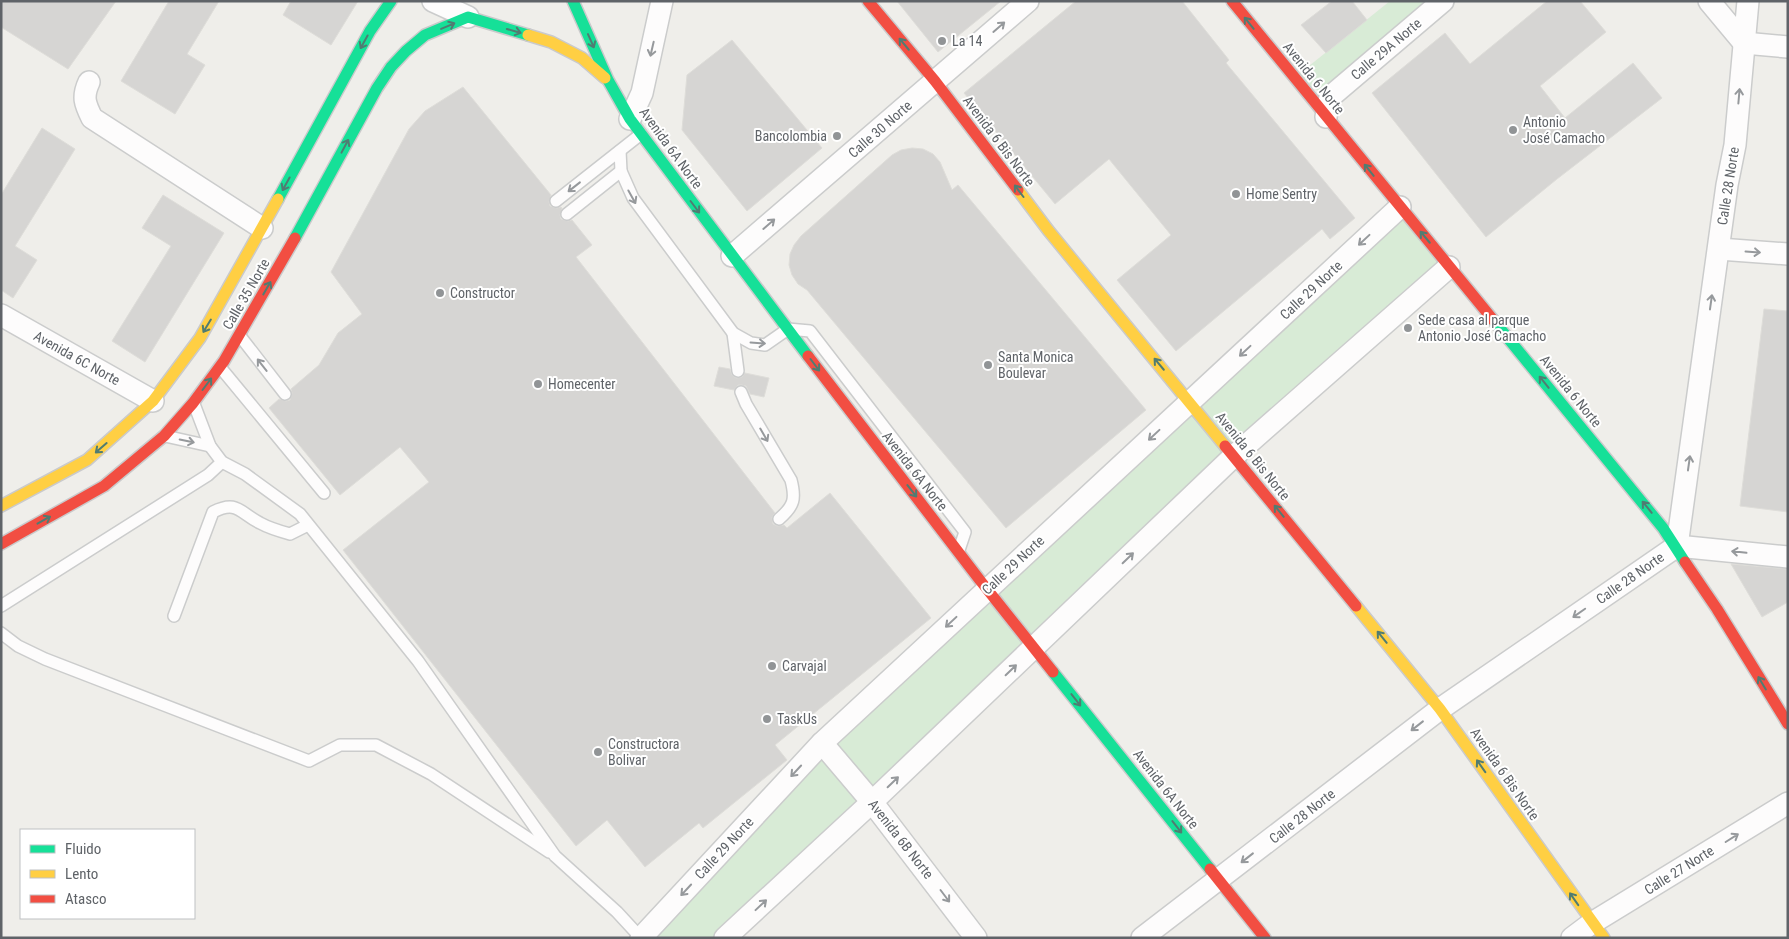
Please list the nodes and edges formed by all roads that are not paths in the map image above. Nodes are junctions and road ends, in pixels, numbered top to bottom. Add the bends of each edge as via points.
1 (392, 1) edge
2 (432, 1) edge
3 (573, 1) edge
4 (662, 1) edge
5 (868, 1) edge
6 (1028, 1) edge
7 (1232, 1) edge
8 (1443, 1) edge
9 (1709, 1) edge
10 (1748, 1) edge
11 (468, 17) junction
12 (1744, 43) junction
13 (1788, 48) edge
14 (608, 80) junction
15 (935, 81) junction
16 (89, 82) dead end
17 (1307, 93) joint
18 (1328, 107) junction
19 (636, 126) junction
20 (620, 150) junction
21 (621, 171) junction
22 (556, 201) dead end
23 (1400, 207) junction
24 (567, 214) dead end
25 (262, 228) junction
26 (1718, 250) junction
27 (1788, 254) edge
28 (732, 256) junction
29 (1450, 267) junction
30 (1, 316) edge
31 (788, 329) junction
32 (733, 334) junction
33 (239, 336) junction
34 (220, 367) junction
35 (738, 371) dead end
36 (741, 392) dead end
37 (285, 394) dead end
38 (153, 401) junction
39 (1190, 402) junction
40 (193, 403) junction
41 (164, 436) junction
42 (210, 446) junction
43 (1234, 456) junction
44 (222, 462) junction
45 (324, 494) dead end
46 (1, 506) edge
47 (779, 519) dead end
48 (308, 525) junction
49 (1, 544) edge
50 (1677, 546) junction
51 (958, 552) junction
52 (1788, 557) edge
53 (987, 589) junction
54 (1, 606) edge
55 (174, 616) dead end
56 (1, 633) edge
57 (1034, 648) junction
58 (1440, 709) junction
59 (1788, 724) edge
60 (822, 743) junction
61 (872, 802) junction
62 (1788, 803) edge
63 (555, 856) junction
64 (1219, 880) junction
65 (1598, 931) edge
66 (641, 938) edge
67 (725, 938) edge
68 (976, 938) edge
69 (1142, 938) edge
70 (1265, 938) edge
71 (1572, 938) edge

1 -> 25 street, Calle 35 Norte via 370,31
2 - 11 street
3 -> 14 street, Avenida 6A Norte
4 -> 19 street
15 -> 5 street, Avenida 6 Bis Norte
15 -> 6 street, Calle 30 Norte
17 -> 7 street, Avenida 6 Norte
8 - 18 street, Calle 29A Norte
9 - 12 street
10 - 12 street, Calle 28 Norte
11 -> 14 street via 551,42 582,58
33 -> 11 street, Calle 35 Norte via 376,88 391,67 425,36
12 - 13 street
26 -> 12 street, Calle 28 Norte via 1735,145
14 - 19 street, Avenida 6A Norte
28 -> 15 street, Calle 30 Norte
39 -> 15 street, Avenida 6 Bis Norte via 1048,230
16 - 25 street via 84,93 92,118
17 - 18 street
23 -> 18 street, Avenida 6 Norte
19 - 20 lane
19 -> 28 street, Avenida 6A Norte
20 - 21 lane
20 -> 22 lane
21 - 24 lane
21 -> 32 lane via 640,209
29 -> 23 street, Avenida 6 Norte
23 -> 39 street, Calle 29 Norte
25 -> 38 street, Calle 35 Norte via 200,338
26 -> 27 street
50 -> 26 street, Calle 28 Norte
28 - 31 street, Avenida 6A Norte
29 - 43 street
50 -> 29 street, Avenida 6 Norte
30 - 38 street, Avenida 6C Norte
32 -> 31 lane via 750,343 765,345
31 -> 51 street, Avenida 6A Norte
31 - 51 lane via 810,331 965,532
32 - 35 lane
33 - 34 street, Calle 35 Norte
37 -> 33 lane
40 -> 34 street, Calle 35 Norte
34 - 45 lane
36 -> 47 lane via 794,490 790,509
38 -> 46 street, Calle 35 Norte via 87,460
39 - 43 street, Avenida 6 Bis Norte
39 -> 53 street, Calle 29 Norte
40 - 41 street, Calle 35 Norte
40 - 42 lane
41 -> 42 lane
49 -> 41 street, Calle 35 Norte via 104,486
42 - 44 lane
57 -> 43 street
58 -> 43 street, Avenida 6 Bis Norte
44 - 48 lane via 245,474 300,514
44 - 54 lane via 208,475
48 - 55 lane via 290,534 259,523 236,508 225,506 213,512
48 - 63 lane via 418,661
52 -> 50 street
50 -> 58 street, Calle 28 Norte
59 -> 50 street, Avenida 6 Norte
51 - 53 street, Avenida 6A Norte
53 - 57 street, Avenida 6A Norte
53 -> 60 street, Calle 29 Norte
56 - 63 lane via 18,646 45,659 309,761 340,745 376,745 431,774
61 -> 57 street
57 -> 64 street, Avenida 6A Norte
58 -> 64 street, Calle 28 Norte
65 -> 58 street, Avenida 6 Bis Norte
60 - 61 street, Avenida 6B Norte
60 -> 66 street, Calle 29 Norte
67 -> 61 street
61 -> 68 street, Avenida 6B Norte
65 -> 62 street, Calle 27 Norte
63 - 66 lane
64 - 69 street, Calle 28 Norte
64 - 70 street, Avenida 6A Norte
65 - 71 street, Calle 27 Norte

